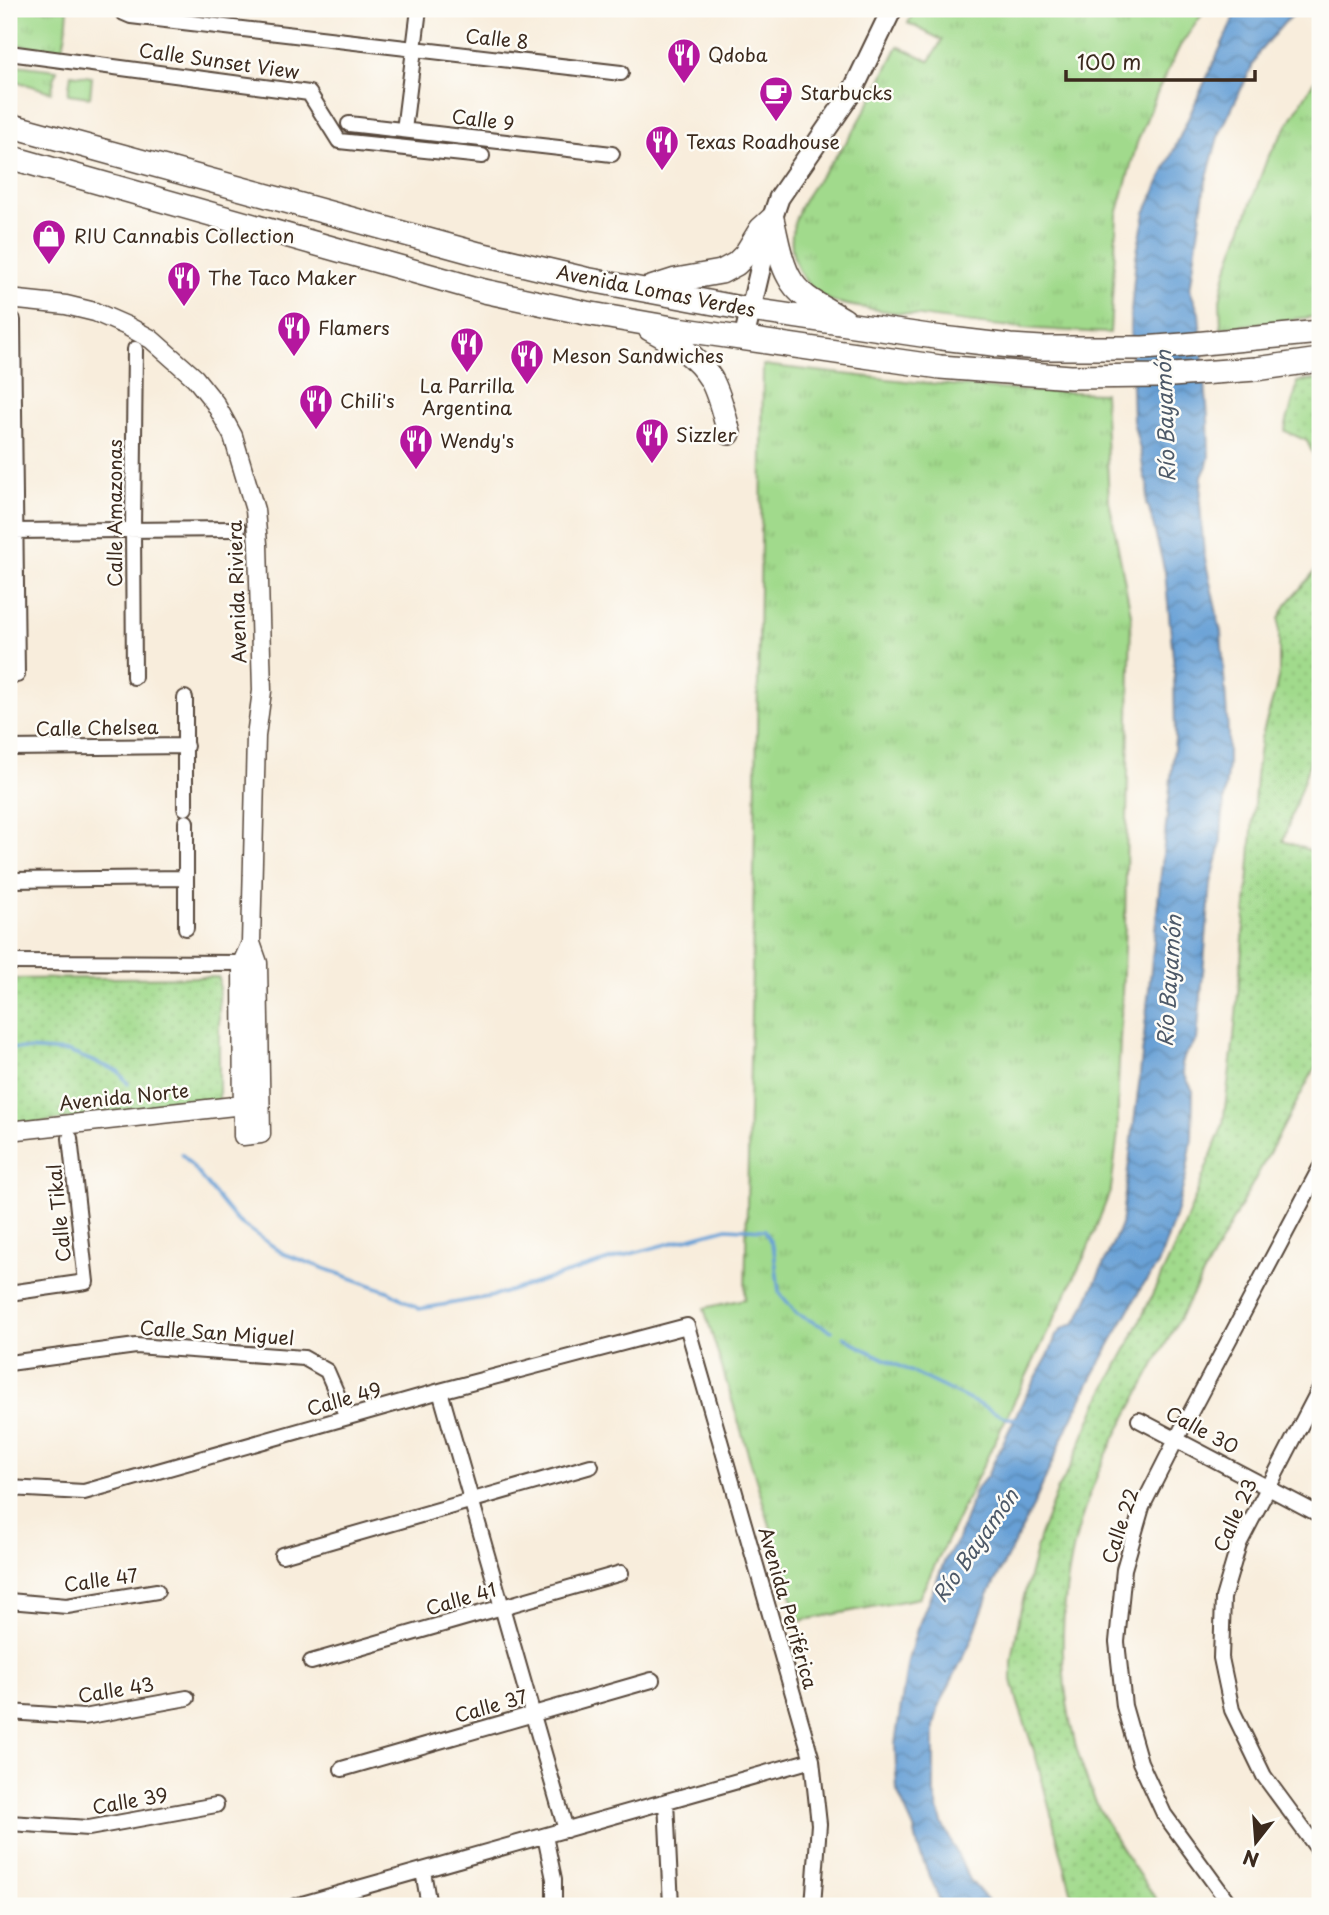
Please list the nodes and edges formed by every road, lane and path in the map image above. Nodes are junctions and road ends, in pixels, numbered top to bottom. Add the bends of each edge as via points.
1 (120, 9) edge
2 (419, 9) edge
3 (892, 9) edge
4 (414, 49) junction
5 (9, 53) edge
6 (621, 73) dead end
7 (349, 124) dead end
8 (9, 125) edge
9 (404, 130) junction
10 (612, 154) dead end
11 (482, 156) dead end
12 (9, 157) edge
13 (772, 219) junction
14 (644, 290) junction
15 (9, 299) edge
16 (751, 310) junction
17 (13, 320) dead end
18 (635, 321) junction
19 (853, 325) junction
20 (1320, 332) edge
21 (744, 338) junction
22 (135, 349) dead end
23 (1320, 360) edge
24 (729, 433) dead end
25 (239, 528) dead end
26 (133, 529) junction
27 (12, 531) edge
28 (17, 675) dead end
29 (134, 677) dead end
30 (186, 698) dead end
31 (186, 746) junction
32 (9, 748) edge
33 (186, 878) junction
34 (9, 880) edge
35 (186, 928) dead end
36 (9, 962) edge
37 (250, 963) junction
38 (243, 1105) junction
39 (9, 1131) edge
40 (70, 1139) dead end
41 (1320, 1168) edge
42 (9, 1293) edge
43 (687, 1326) joint
44 (9, 1363) edge
45 (1320, 1388) edge
46 (440, 1391) junction
47 (347, 1418) junction
48 (1139, 1420) dead end
49 (1177, 1438) junction
50 (591, 1466) dead end
51 (1268, 1487) junction
52 (9, 1488) edge
53 (472, 1500) junction
54 (1320, 1515) edge
55 (282, 1555) dead end
56 (621, 1573) dead end
57 (157, 1591) dead end
58 (9, 1601) edge
59 (502, 1607) junction
60 (312, 1662) dead end
61 (652, 1681) dead end
62 (187, 1698) dead end
63 (9, 1712) edge
64 (533, 1714) junction
65 (812, 1760) junction
66 (342, 1769) dead end
67 (666, 1801) junction
68 (216, 1805) dead end
69 (9, 1823) edge
70 (566, 1830) junction
71 (545, 1836) junction
72 (1320, 1852) edge
73 (423, 1871) junction
74 (340, 1901) edge
75 (295, 1906) edge
76 (429, 1906) edge
77 (554, 1906) edge
78 (671, 1906) edge
79 (813, 1906) edge
80 (1231, 1906) edge

1 - 4 street, Calle 8 via 131,16
2 - 4 street
3 - 13 main road via 852,92 779,198
4 - 6 street, Calle 8
4 - 9 street
5 - 11 street, Calle Sunset View via 309,93 339,141
7 - 9 street, Calle 9
8 - 14 highway, Avenida Lomas Verdes via 439,244
9 - 10 street, Calle 9
12 - 18 highway, Avenida Lomas Verdes via 484,291
13 - 14 highway via 736,264 721,272
13 - 16 main road
13 - 19 highway via 793,284
14 - 16 highway, Avenida Lomas Verdes
15 - 37 street, Avenida Riviera via 95,312 151,339 195,378 233,436 255,510 258,544 262,691 256,736
16 - 19 highway, Avenida Lomas Verdes
16 - 21 main road
17 - 27 street
18 - 21 highway, Avenida Lomas Verdes
18 - 24 highway via 672,341 698,363 711,379
19 - 20 highway, Avenida Lomas Verdes via 1010,346 1068,348 1183,345
21 - 23 highway, Avenida Lomas Verdes via 940,367 1071,377 1158,376
22 - 26 street, Calle Amazonas
25 - 26 street
26 - 27 street
26 - 29 street, Calle Amazonas
27 - 28 street
30 - 31 street
31 - 32 street, Calle Chelsea
31 - 33 street
33 - 34 street
33 - 35 street
36 - 37 street
37 - 38 street, Avenida Riviera
37 - 38 street, Avenida Riviera via 252,1135
38 - 39 street, Avenida Norte
40 - 42 street, Calle Tikal via 86,1282
41 - 49 street, Calle 22
43 - 46 street, Calle 49
43 - 65 street, Avenida Periférica
44 - 47 street, Calle San Miguel via 136,1346 304,1357 327,1371
45 - 51 street, Calle 23
46 - 47 street, Calle 49
46 - 53 street
47 - 52 street, Calle 49 via 84,1492
48 - 49 street, Calle 30
49 - 51 street, Calle 30
49 - 80 street, Calle 22 via 1142,1507 1124,1569 1117,1642 1124,1706 1140,1762 1164,1814
50 - 53 street
51 - 54 street, Calle 30
51 - 72 street, Calle 23 via 1239,1544 1223,1598 1221,1658 1232,1710 1264,1776
53 - 55 street
53 - 59 street
56 - 59 street, Calle 41
57 - 58 street, Calle 47 via 67,1606
59 - 60 street, Calle 41
59 - 64 street
61 - 64 street, Calle 37
62 - 63 street, Calle 43 via 84,1717
64 - 66 street, Calle 37
64 - 70 street
65 - 67 street
65 - 79 street, Avenida Periférica via 819,1824
67 - 70 street
67 - 78 street
68 - 69 street, Calle 39 via 89,1828
70 - 71 street
71 - 73 street
71 - 77 street
73 - 74 street
73 - 76 street
74 - 75 street

